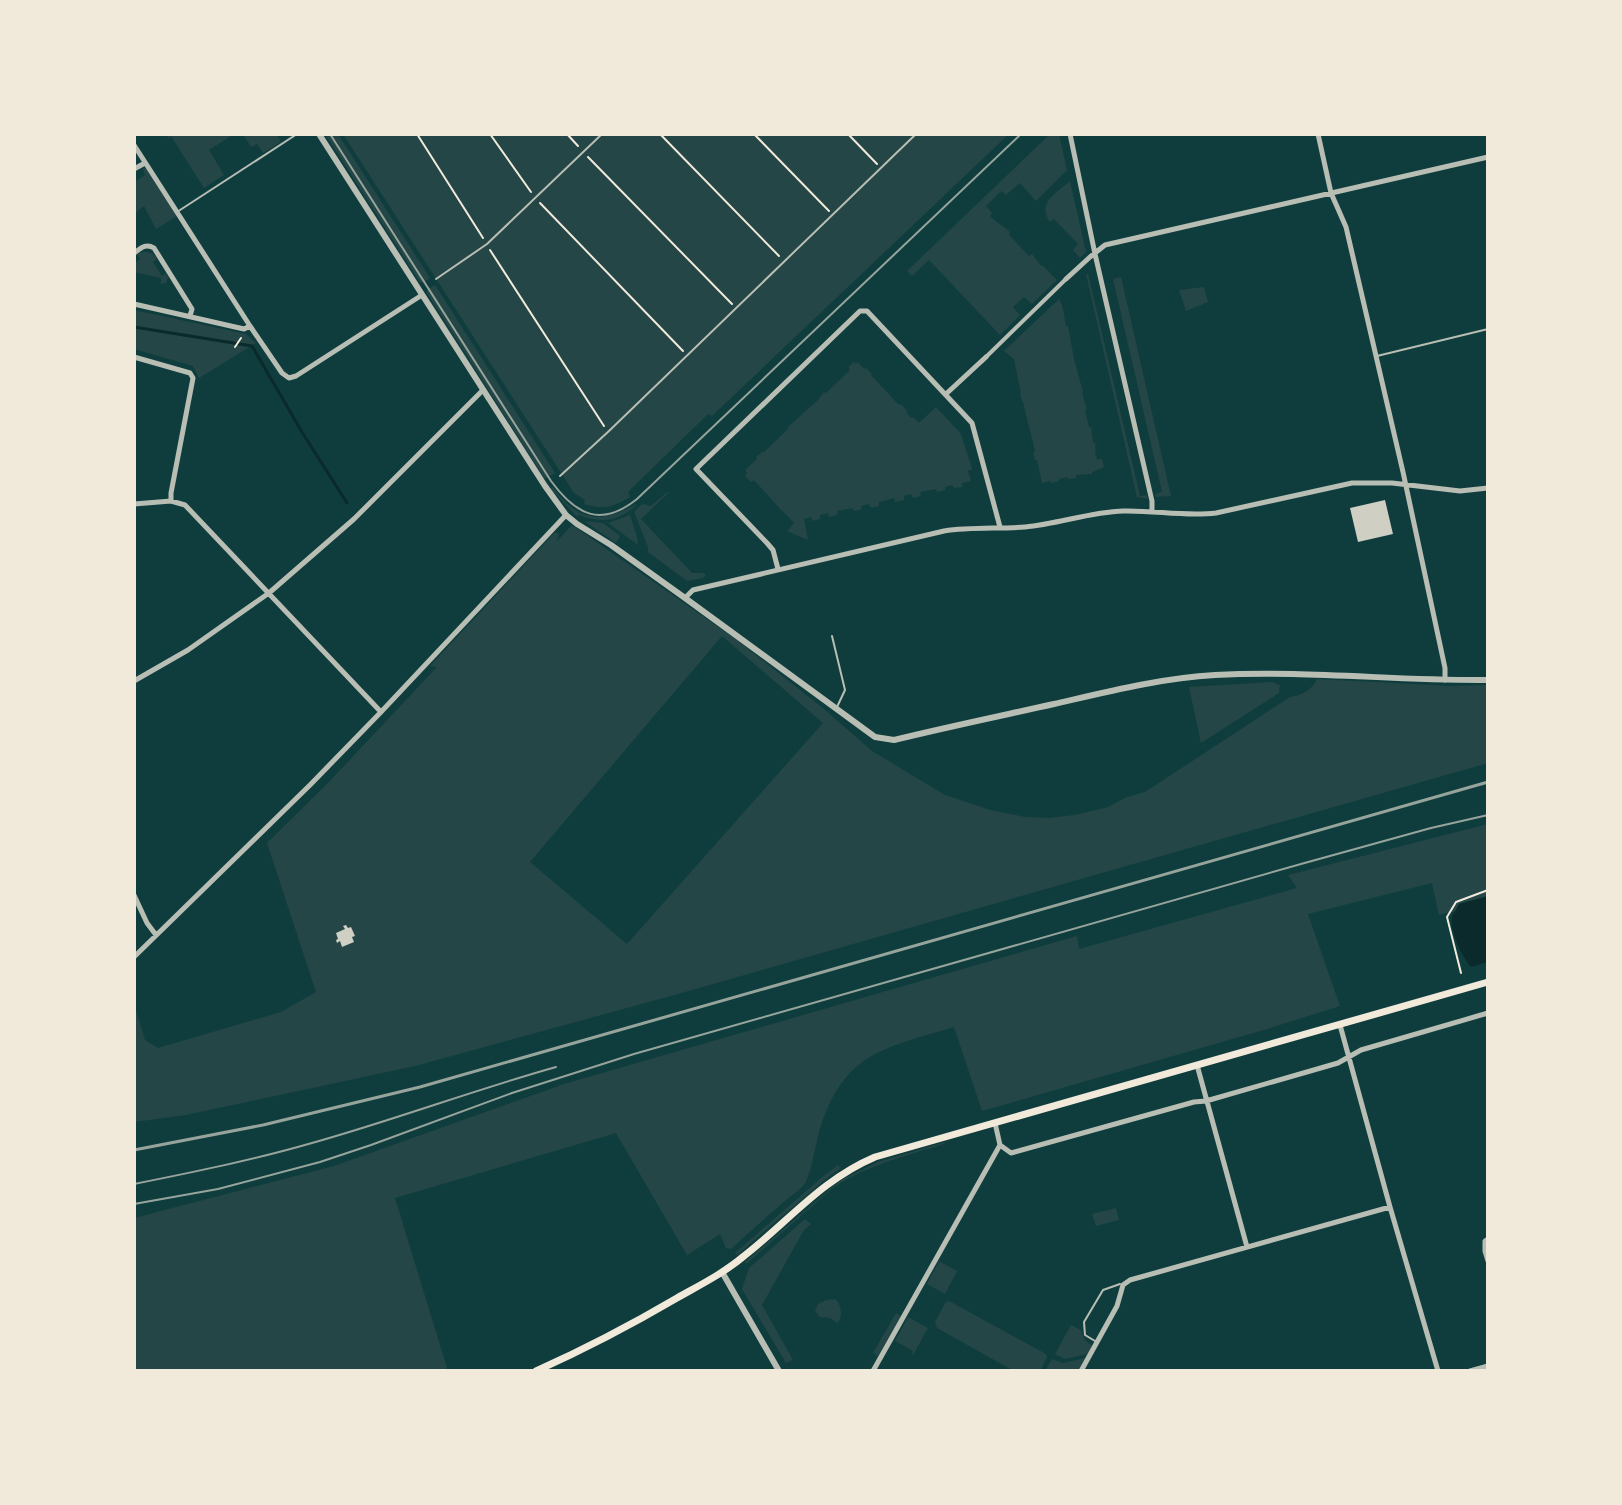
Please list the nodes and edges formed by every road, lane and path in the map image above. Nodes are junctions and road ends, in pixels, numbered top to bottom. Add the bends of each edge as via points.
1 (297, 134) edge
2 (319, 134) edge
3 (417, 134) edge
4 (490, 134) edge
5 (567, 134) edge
6 (602, 134) edge
7 (660, 134) edge
8 (754, 134) edge
9 (848, 134) edge
10 (916, 134) edge
11 (1070, 134) edge
12 (1318, 134) edge
13 (134, 145) edge
14 (583, 152) junction
15 (1488, 157) edge
16 (145, 163) junction
17 (881, 168) junction
18 (134, 169) edge
19 (1331, 193) junction
20 (536, 199) junction
21 (177, 212) junction
22 (832, 214) junction
23 (487, 244) junction
24 (134, 253) edge
25 (1095, 254) junction
26 (784, 261) junction
27 (436, 279) dead end
28 (1066, 279) joint
29 (422, 295) junction
30 (134, 304) edge
31 (735, 307) junction
32 (190, 316) junction
33 (250, 326) junction
34 (1488, 329) edge
35 (241, 338) dead end
36 (235, 347) dead end
37 (687, 355) junction
38 (1376, 356) junction
39 (134, 357) edge
40 (986, 357) joint
41 (483, 390) junction
42 (946, 394) junction
43 (609, 431) junction
44 (560, 476) dead end
45 (1406, 485) junction
46 (1488, 488) edge
47 (171, 501) junction
48 (134, 504) edge
49 (1152, 512) junction
50 (566, 515) junction
51 (1000, 527) junction
52 (778, 569) junction
53 (269, 593) junction
54 (685, 598) junction
55 (832, 636) dead end
56 (1445, 680) junction
57 (1488, 680) edge
58 (134, 681) edge
59 (836, 708) junction
60 (381, 712) junction
61 (1488, 890) edge
62 (134, 895) edge
63 (156, 935) junction
64 (134, 957) edge
65 (1461, 973) dead end
66 (1488, 982) edge
67 (1488, 1013) edge
68 (1340, 1025) junction
69 (1349, 1057) junction
70 (1197, 1065) junction
71 (1206, 1101) junction
72 (995, 1123) junction
73 (1000, 1145) junction
74 (1390, 1207) junction
75 (1488, 1239) edge
76 (1247, 1247) junction
77 (1488, 1261) edge
78 (722, 1272) junction
79 (1129, 1281) junction
80 (1097, 1342) junction
81 (1488, 1366) edge
82 (536, 1371) edge
83 (779, 1371) edge
84 (873, 1371) edge
85 (1081, 1371) edge
86 (1438, 1371) edge
87 (1470, 1371) edge

1 - 21 lane
2 - 29 street
3 - 23 path
4 - 20 path
5 - 14 path
6 - 14 lane
7 - 26 path
8 - 22 path
9 - 17 path
10 - 17 lane
11 - 25 street
12 - 19 street
13 - 16 street
14 - 20 lane
14 - 31 path
15 - 19 street
16 - 18 street
16 - 21 street
17 - 22 lane
19 - 25 street via 1105,245
19 - 38 street via 1345,223
20 - 23 lane
20 - 37 path
21 - 33 street
22 - 26 lane
23 - 27 lane
23 - 43 path
24 - 32 street via 145,246 154,248 192,309
25 - 28 street
25 - 49 street
26 - 31 lane
28 - 40 street
29 - 33 street via 289,378
29 - 41 street
30 - 32 street
31 - 37 lane
32 - 33 street
34 - 38 lane
35 - 36 path
37 - 43 lane
38 - 45 street
39 - 47 street via 193,378
40 - 42 street
41 - 50 street
41 - 53 street via 354,519
42 - 51 street via 972,423
42 - 52 street via 867,311 860,311 696,469 773,550
43 - 44 lane
45 - 46 street via 1460,491
45 - 49 street via 1352,483 1197,516
45 - 56 street
47 - 48 street
47 - 53 street via 185,505
49 - 51 street via 1107,512
50 - 54 street
50 - 60 street
51 - 52 street via 944,531
52 - 54 street via 693,590
53 - 58 street
53 - 60 street
54 - 59 street
55 - 59 lane via 845,690
56 - 57 street
56 - 59 street via 1215,675 1100,693 894,740 875,737
60 - 63 street
61 - 65 path via 1456,902 1447,917
62 - 63 street
63 - 64 street
66 - 68 main road
67 - 69 street
68 - 69 street
68 - 70 main road
69 - 71 street
69 - 74 street
70 - 71 street
70 - 72 main road
71 - 73 street via 1011,1153
71 - 76 street
72 - 73 street
72 - 78 main road via 860,1164 831,1181
73 - 84 street
74 - 76 street
74 - 86 street
75 - 77 street
76 - 79 street
78 - 82 main road via 619,1332
78 - 83 street
79 - 80 street
79 - 80 lane via 1103,1290 1084,1322 1085,1335
80 - 85 street
81 - 87 street

